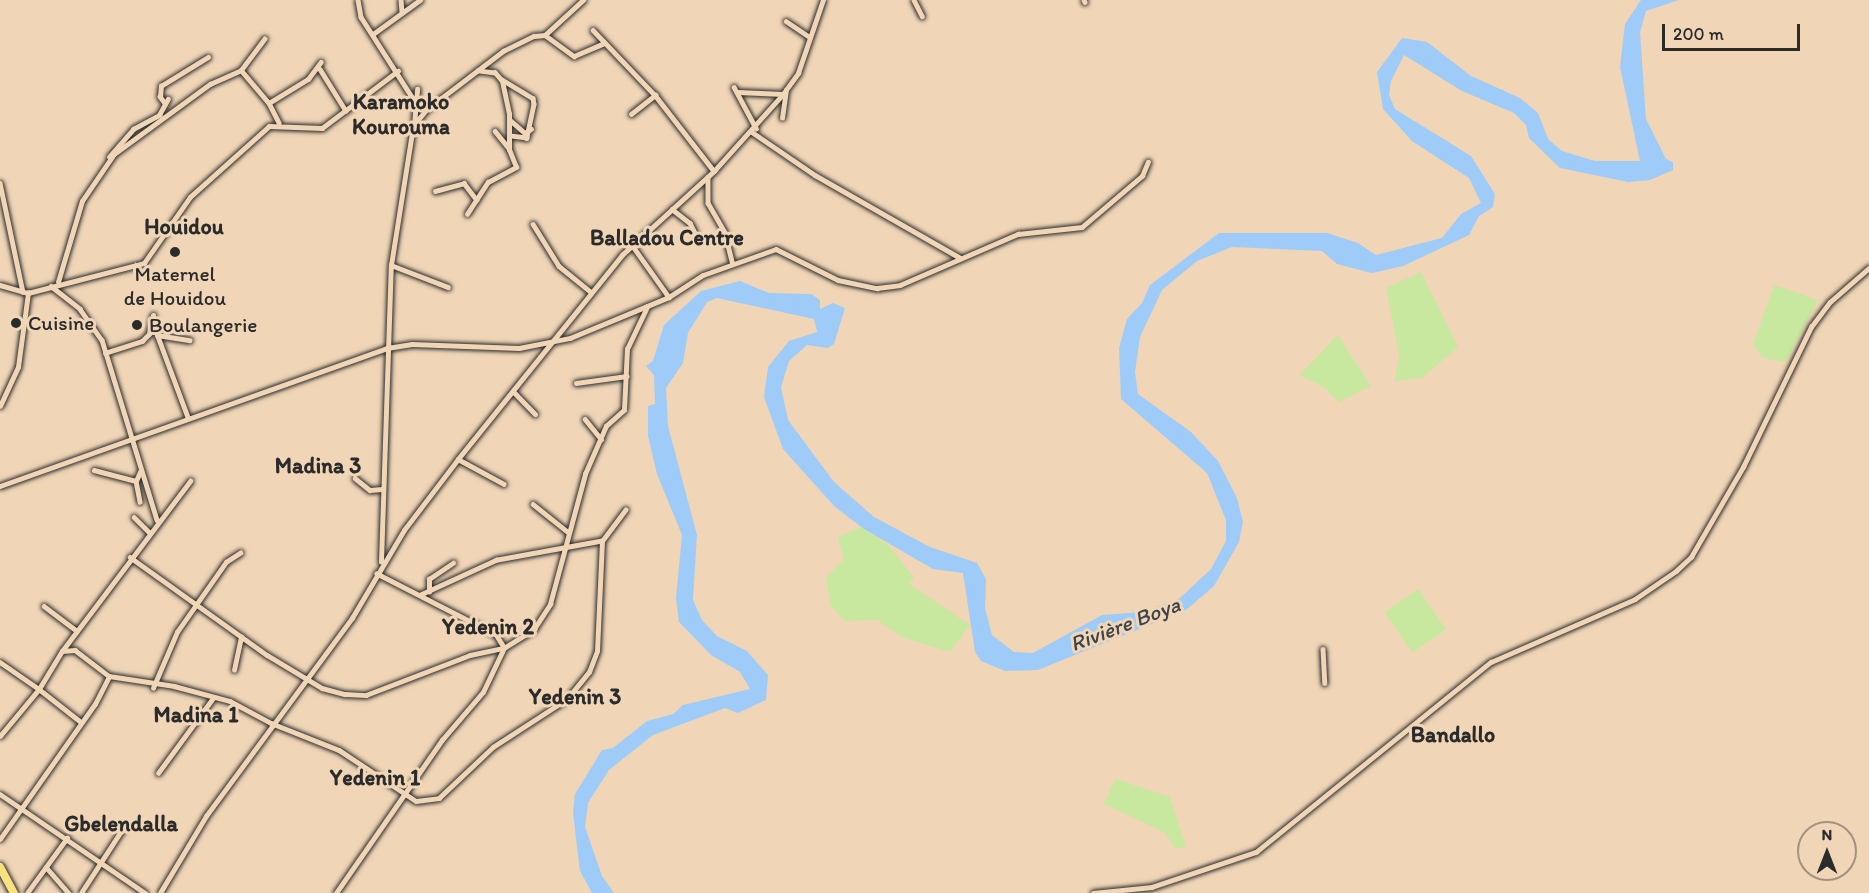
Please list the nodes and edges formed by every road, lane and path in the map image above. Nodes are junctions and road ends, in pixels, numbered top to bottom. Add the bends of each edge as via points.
1 (358, 0) edge
2 (401, 0) edge
3 (420, 0) edge
4 (583, 0) edge
5 (823, 0) edge
6 (914, 0) edge
7 (401, 13) junction
8 (922, 16) dead end
9 (786, 21) dead end
10 (593, 30) dead end
11 (373, 34) junction
12 (545, 35) junction
13 (810, 37) junction
14 (264, 39) dead end
15 (604, 43) junction
16 (208, 57) dead end
17 (321, 62) dead end
18 (320, 69) dead end
19 (241, 70) junction
20 (398, 71) junction
21 (478, 71) junction
22 (501, 79) junction
23 (734, 87) dead end
24 (417, 89) dead end
25 (738, 92) junction
26 (784, 92) junction
27 (655, 95) junction
28 (416, 100) junction
29 (269, 103) junction
30 (427, 109) junction
31 (346, 111) junction
32 (631, 114) dead end
33 (782, 118) dead end
34 (510, 120) junction
35 (279, 123) junction
36 (413, 126) junction
37 (531, 129) junction
38 (754, 130) junction
39 (495, 131) dead end
40 (510, 136) junction
41 (509, 148) junction
42 (1148, 162) dead end
43 (105, 165) junction
44 (714, 171) junction
45 (708, 176) junction
46 (0, 183) edge
47 (435, 191) dead end
48 (477, 200) junction
49 (672, 209) junction
50 (467, 214) dead end
51 (533, 224) dead end
52 (696, 235) dead end
53 (632, 246) junction
54 (959, 257) junction
55 (733, 264) junction
56 (391, 265) junction
57 (1869, 268) edge
58 (58, 282) junction
59 (0, 285) edge
60 (51, 286) junction
61 (448, 287) dead end
62 (25, 292) junction
63 (591, 292) junction
64 (669, 297) junction
65 (646, 307) junction
66 (153, 315) dead end
67 (153, 323) junction
68 (149, 334) junction
69 (157, 335) junction
70 (190, 340) dead end
71 (548, 344) junction
72 (387, 348) junction
73 (105, 353) junction
74 (627, 376) junction
75 (576, 382) dead end
76 (513, 391) junction
77 (0, 406) edge
78 (535, 414) dead end
79 (188, 417) junction
80 (585, 419) dead end
81 (133, 438) junction
82 (602, 439) junction
83 (458, 459) junction
84 (94, 470) dead end
85 (141, 470) junction
86 (355, 478) dead end
87 (136, 481) junction
88 (190, 481) dead end
89 (504, 484) dead end
90 (0, 486) edge
91 (382, 489) junction
92 (140, 502) dead end
93 (533, 504) dead end
94 (625, 510) dead end
95 (134, 516) dead end
96 (157, 520) junction
97 (568, 532) junction
98 (150, 533) junction
99 (382, 539) junction
100 (602, 541) junction
101 (568, 544) junction
102 (240, 553) dead end
103 (389, 553) junction
104 (130, 557) junction
105 (453, 563) dead end
106 (381, 565) junction
107 (377, 574) junction
108 (429, 592) junction
109 (421, 595) junction
110 (197, 604) junction
111 (44, 606) dead end
112 (76, 631) junction
113 (241, 637) junction
114 (71, 638) junction
115 (504, 648) junction
116 (1323, 649) dead end
117 (75, 650) junction
118 (62, 651) junction
119 (0, 662) edge
120 (234, 670) dead end
121 (109, 676) junction
122 (303, 679) junction
123 (155, 682) junction
124 (1325, 683) dead end
125 (153, 688) dead end
126 (39, 689) junction
127 (213, 698) junction
128 (81, 722) junction
129 (271, 723) junction
130 (0, 736) edge
131 (158, 773) dead end
132 (0, 794) edge
133 (407, 796) junction
134 (25, 808) junction
135 (123, 828) dead end
136 (67, 838) junction
137 (0, 839) edge
138 (100, 860) junction
139 (0, 867) edge
140 (46, 867) junction
141 (14, 893) edge
142 (27, 893) edge
143 (69, 893) edge
144 (81, 893) edge
145 (145, 893) edge
146 (160, 893) edge
147 (336, 893) edge
148 (1093, 893) edge

1 - 11 street via 361,17
2 - 7 street
3 - 7 street
4 - 12 street
5 - 13 street
6 - 8 street
7 - 11 street
9 - 13 street
10 - 15 street
11 - 20 street
12 - 15 street via 573,56
12 - 21 street via 503,51
13 - 26 street via 798,73
14 - 19 street
15 - 27 street
16 - 43 street via 161,86 160,97 167,102 159,115 123,138
17 - 29 street via 308,79
18 - 31 street
19 - 29 street
19 - 43 street via 177,106
20 - 28 street
20 - 31 street
21 - 22 street via 495,73
21 - 30 street
22 - 34 street
22 - 37 street via 533,98
23 - 25 street
24 - 28 street
25 - 26 street
25 - 38 street
26 - 33 street
26 - 38 street
27 - 32 street
27 - 44 street
28 - 30 street
28 - 36 street
29 - 35 street
30 - 36 street
31 - 35 street via 322,128
34 - 37 street via 525,133
34 - 40 street
35 - 58 street via 269,126 190,197 144,263
36 - 56 street
37 - 40 street via 527,138
38 - 44 street
38 - 54 street via 815,175
39 - 41 street
40 - 41 street
41 - 48 street via 516,167 489,182
42 - 54 street via 1142,176 1082,227 1018,234
43 - 58 street via 82,201
44 - 45 street
45 - 49 street
45 - 55 street via 708,203 725,233
46 - 62 street
47 - 48 street via 464,183
48 - 50 street
49 - 52 street via 690,223
49 - 53 street
51 - 63 street via 559,266
53 - 63 street
53 - 64 street
54 - 55 street via 900,285 877,288 838,280 776,249
55 - 64 street via 703,275
56 - 61 street
56 - 72 street
57 - 148 street via 1830,302 1811,327 1743,467 1691,557 1676,571 1635,599 1491,662 1256,852 1152,887
58 - 60 street
59 - 62 street
60 - 62 street
60 - 73 street via 68,296 94,326
62 - 77 street via 18,367
63 - 71 street
64 - 65 street
65 - 71 street
65 - 74 street via 627,349
66 - 67 street
67 - 68 street
67 - 69 street
68 - 69 street
68 - 73 street
69 - 70 street
69 - 79 street
71 - 72 street
71 - 76 street
72 - 79 street
72 - 91 street
73 - 81 street
74 - 75 street
74 - 82 street via 624,410 610,420
76 - 78 street
76 - 83 street
79 - 81 street
80 - 82 street
81 - 85 street
81 - 90 street
82 - 97 street via 576,500
83 - 89 street
83 - 103 street
84 - 87 street
85 - 87 street
85 - 96 street
86 - 91 street via 370,490
87 - 92 street
88 - 96 street
91 - 99 street
93 - 97 street
94 - 100 street
95 - 98 street
96 - 98 street
97 - 101 street
98 - 104 street
99 - 103 street
99 - 106 street
100 - 101 street
100 - 133 street via 597,651 578,686 476,760 439,798 416,801
101 - 108 street via 497,560
101 - 115 street via 550,604 539,623
102 - 110 street via 226,562
103 - 106 street
104 - 110 street
104 - 112 street
105 - 108 street via 429,579
106 - 107 street
107 - 109 street
107 - 122 street via 352,618
108 - 109 street
109 - 115 street via 496,635
110 - 113 street
110 - 123 street via 168,647
111 - 112 street
112 - 114 street
113 - 120 street
113 - 122 street
114 - 117 street
114 - 118 street
115 - 122 street via 470,655 366,695 322,688
115 - 133 street via 483,692 442,740
116 - 124 street
117 - 118 street
117 - 121 street
118 - 126 street
119 - 126 street
121 - 123 street
121 - 128 street
122 - 129 street
123 - 125 street
123 - 127 street
126 - 128 street
126 - 130 street
127 - 129 street via 230,701
127 - 131 street
128 - 134 street
129 - 133 street via 339,750
129 - 146 street
132 - 134 street
133 - 147 street
134 - 136 street
134 - 137 street
135 - 138 street
136 - 138 street
136 - 140 street
138 - 144 street
138 - 145 street
139 - 141 highway
140 - 142 street
140 - 143 street

